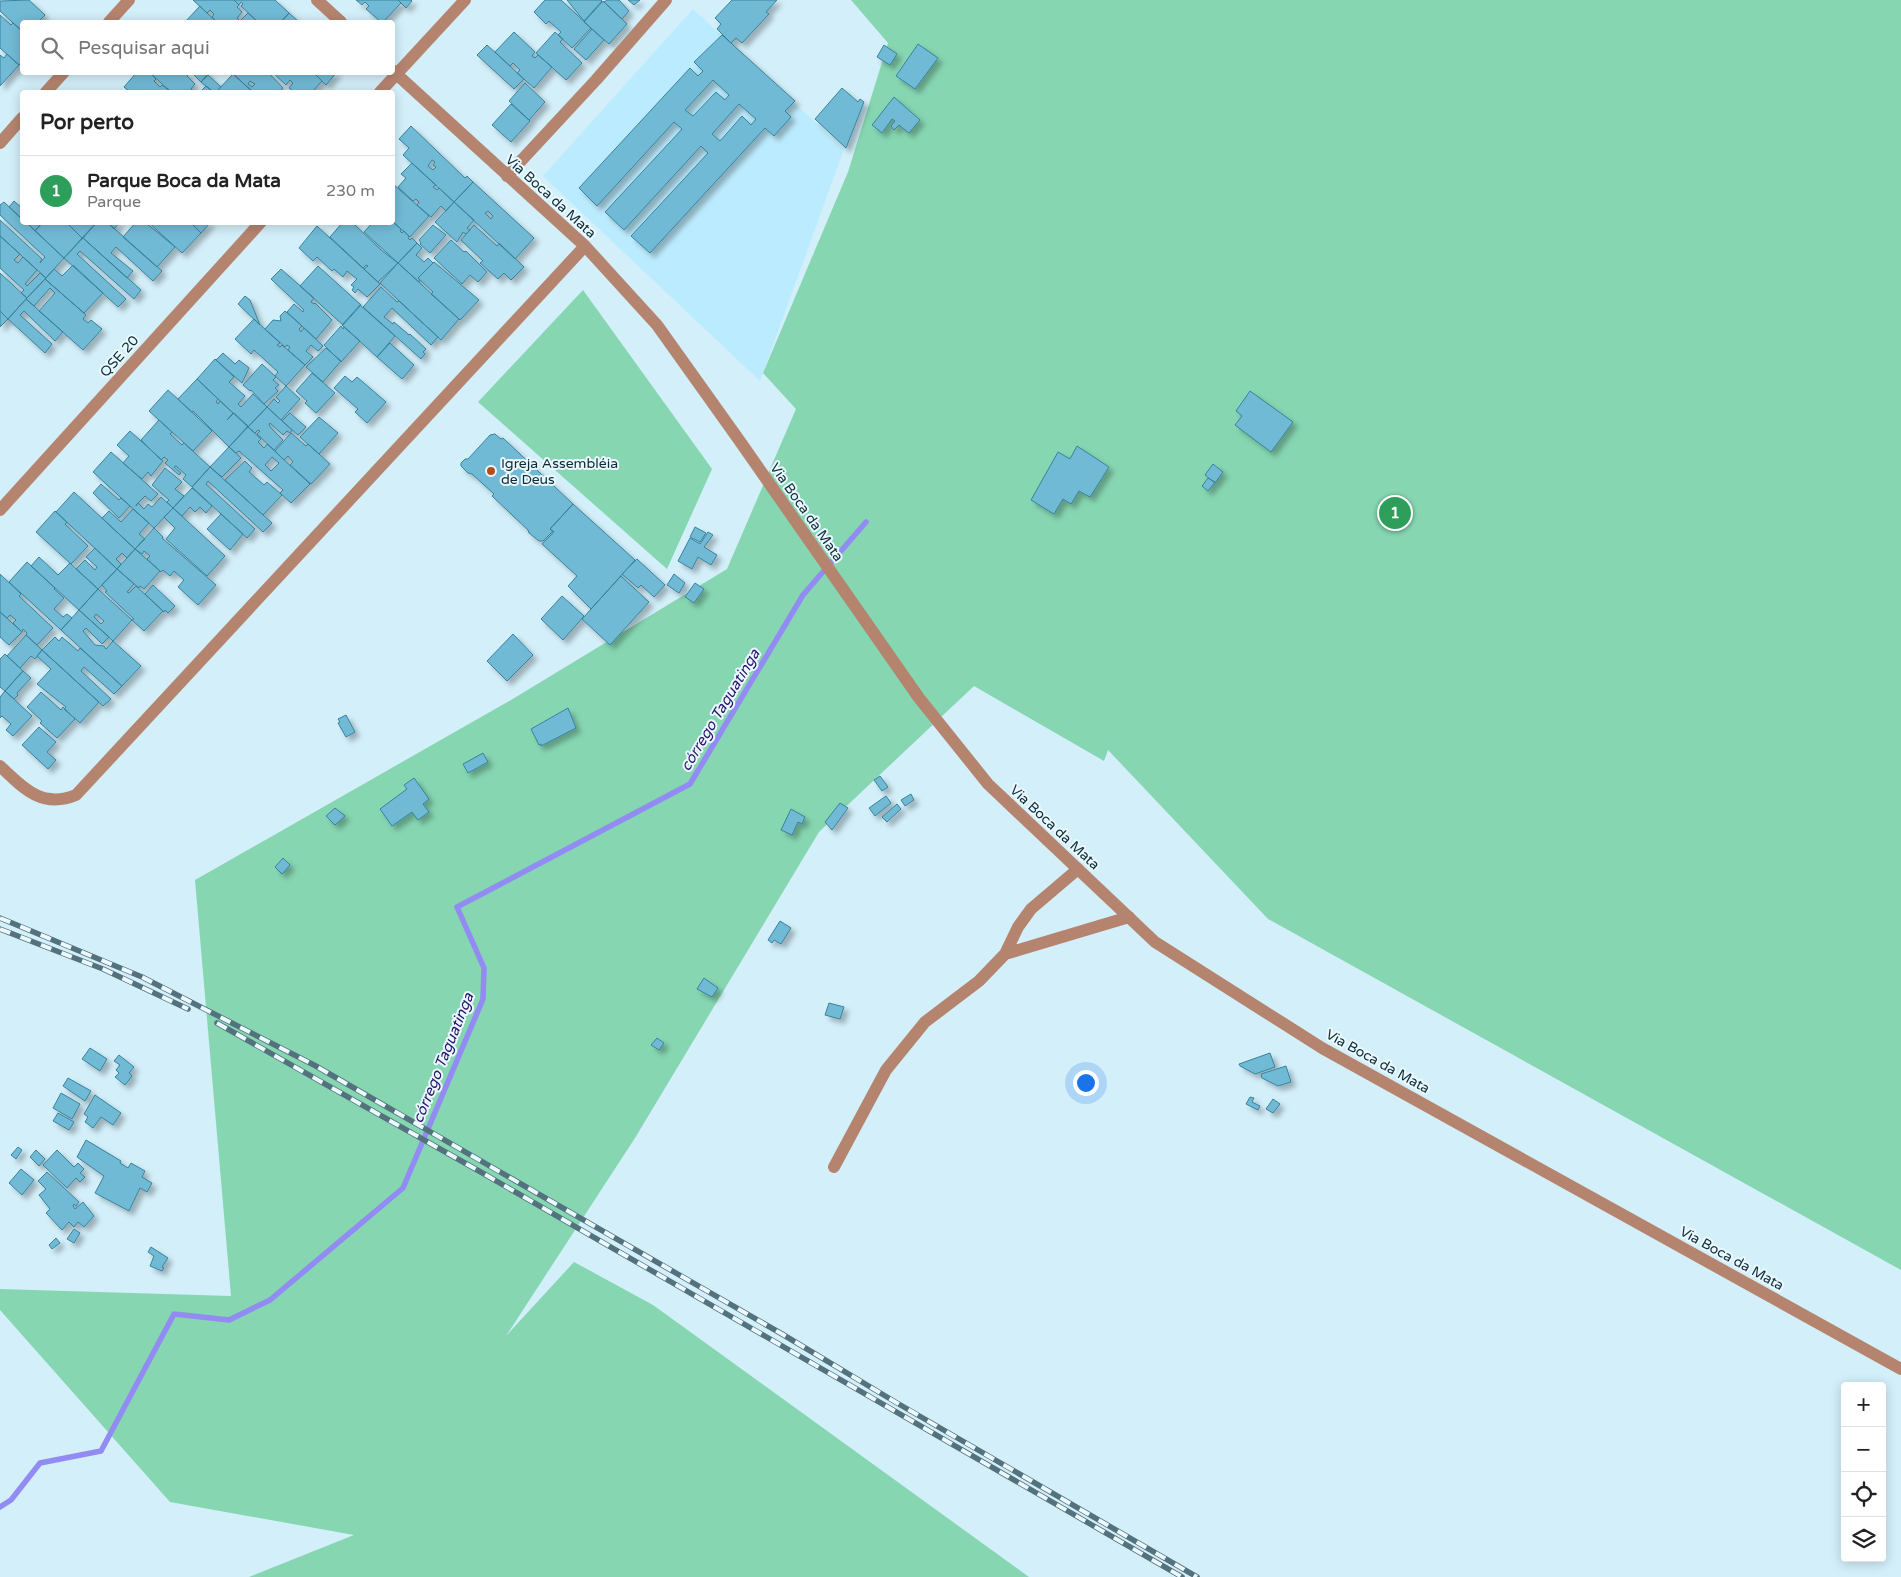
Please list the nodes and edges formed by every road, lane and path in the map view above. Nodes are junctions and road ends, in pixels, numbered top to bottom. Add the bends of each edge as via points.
1 (129, 0) edge
2 (317, 0) edge
3 (465, 0) edge
4 (666, 0) edge
5 (111, 20) edge
6 (339, 20) edge
7 (395, 72) edge
8 (61, 75) edge
9 (393, 75) edge
10 (48, 90) edge
11 (382, 90) edge
12 (20, 120) edge
13 (0, 143) edge
14 (507, 176) junction
15 (258, 225) edge
16 (585, 246) junction
17 (0, 510) edge
18 (0, 766) edge
19 (1078, 869) junction
20 (1129, 917) junction
21 (1004, 954) junction
22 (834, 1167) dead end
23 (1901, 1369) edge

1 - 5 street
2 - 6 street
3 - 7 street
4 - 14 street
7 - 14 street, Via Boca da Mata
8 - 10 street
9 - 11 street
12 - 13 street
14 - 16 street, Via Boca da Mata
15 - 17 street, QSE 20
16 - 18 street via 76,795 53,801 42,798 20,785
16 - 19 street, Via Boca da Mata via 657,325 919,698 988,784
19 - 20 street, Via Boca da Mata
19 - 21 street via 1031,909
20 - 21 street
20 - 23 street, Via Boca da Mata via 1155,942 1322,1048
21 - 22 street via 979,980 925,1022 886,1070

